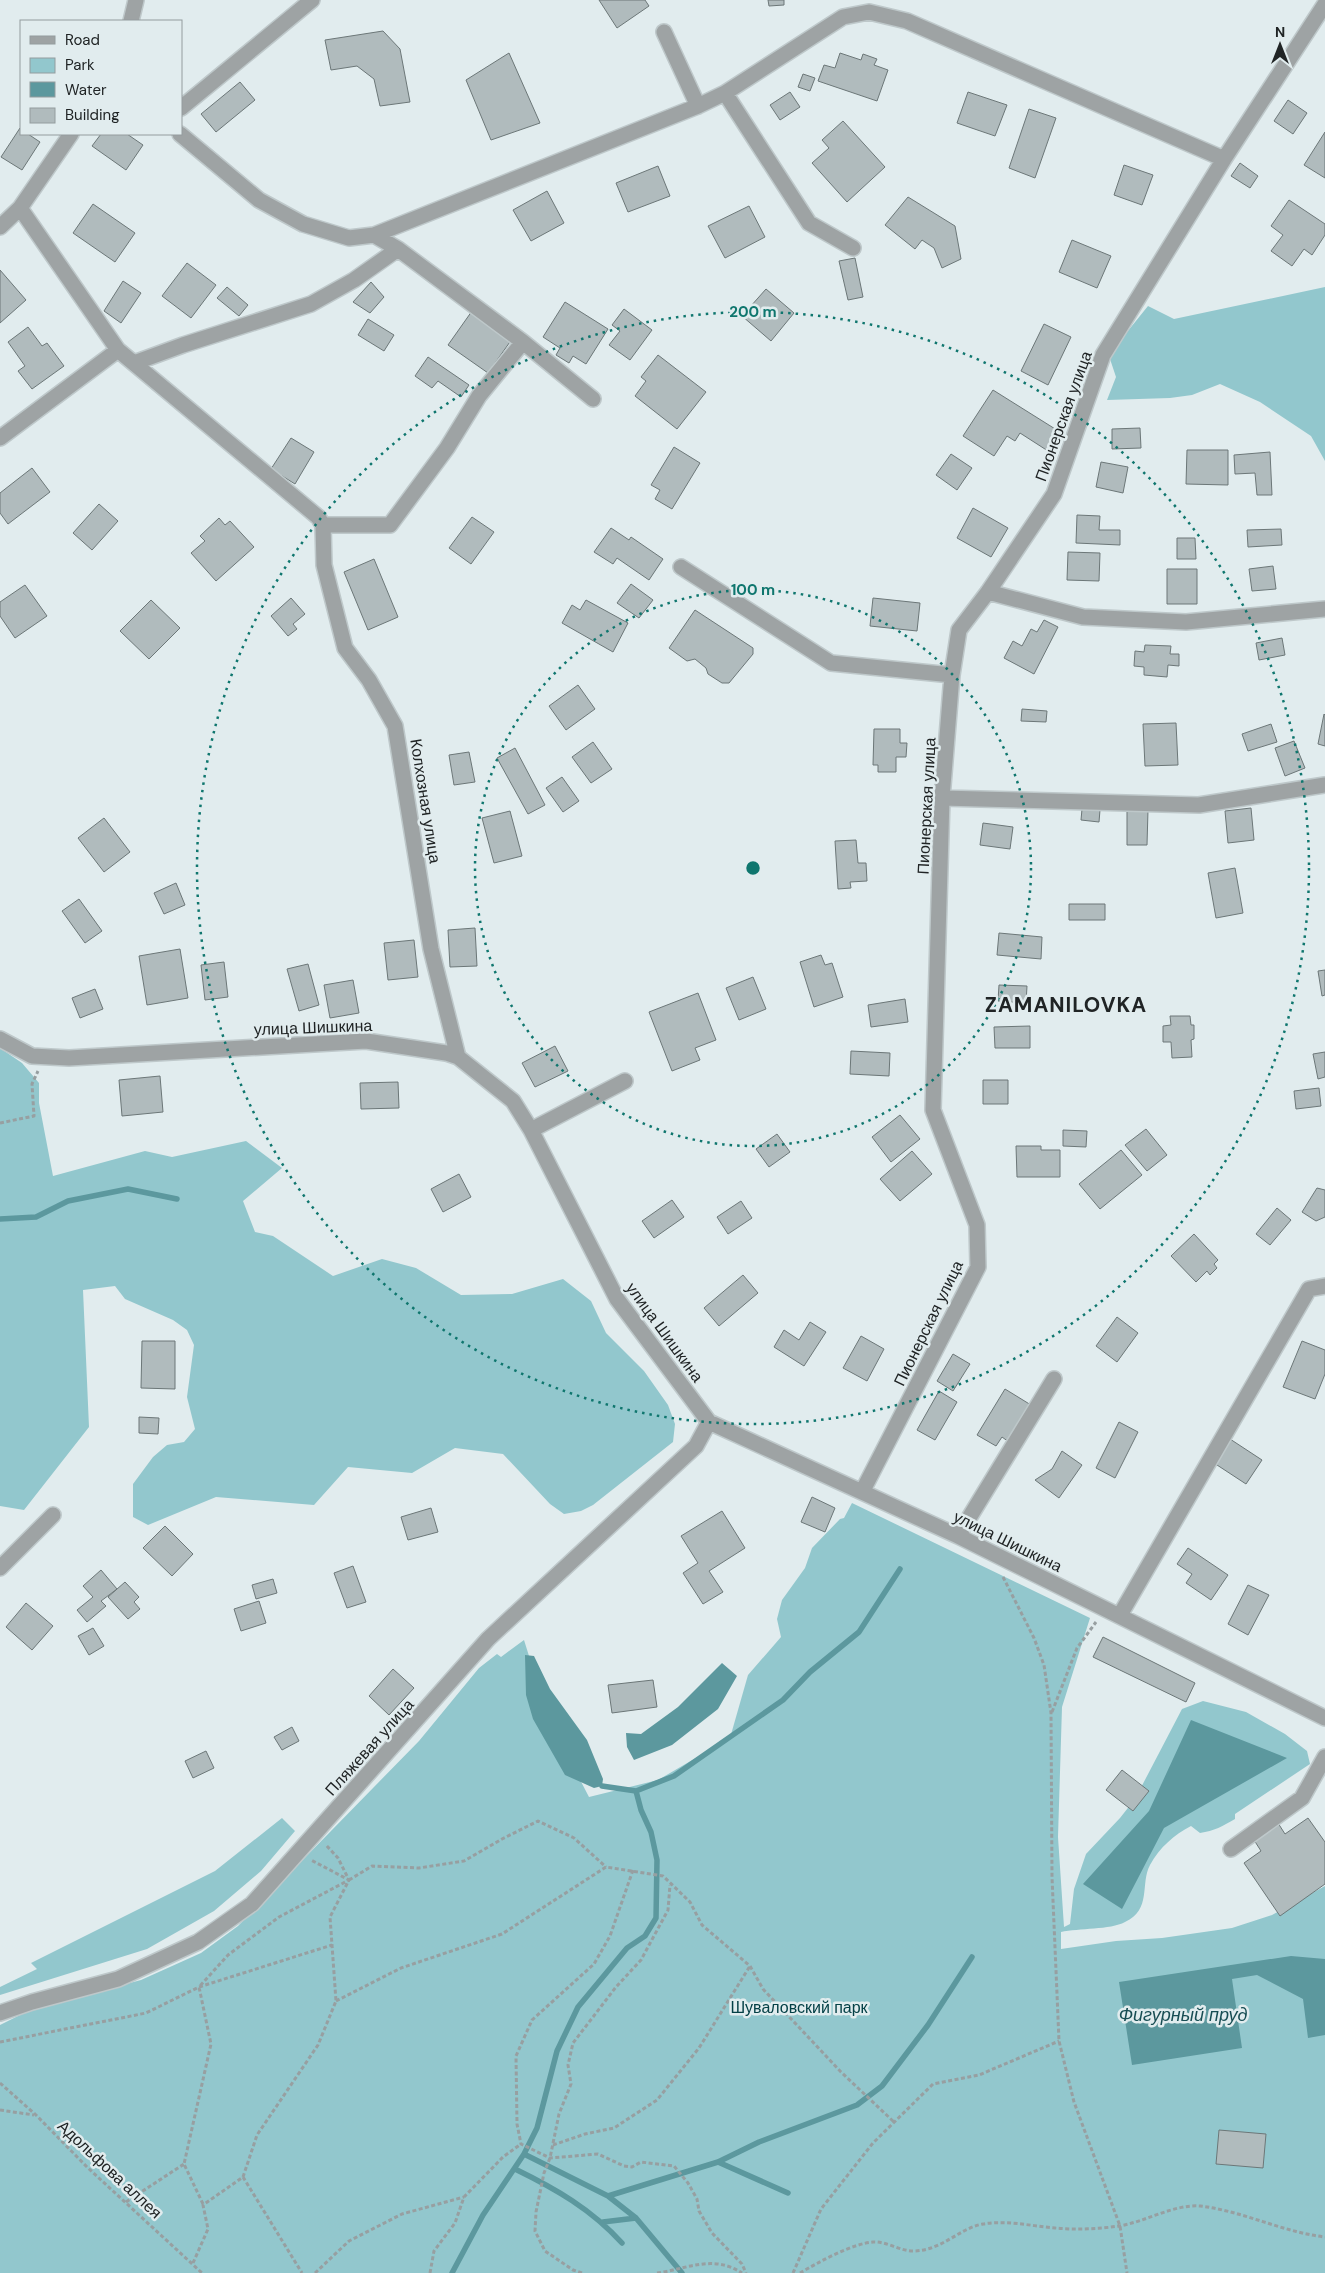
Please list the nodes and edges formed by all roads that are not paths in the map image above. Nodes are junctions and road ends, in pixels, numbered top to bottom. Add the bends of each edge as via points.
1 (136, 0) edge
2 (312, 0) edge
3 (1325, 4) edge
4 (131, 20) edge
5 (664, 32) dead end
6 (725, 93) junction
7 (698, 106) junction
8 (182, 107) edge
9 (70, 135) edge
10 (181, 135) edge
11 (1224, 159) junction
12 (20, 208) junction
13 (0, 226) edge
14 (374, 235) junction
15 (853, 248) dead end
16 (398, 249) junction
17 (523, 342) junction
18 (118, 350) junction
19 (134, 363) junction
20 (593, 399) dead end
21 (0, 438) edge
22 (323, 526) junction
23 (681, 567) dead end
24 (988, 592) junction
25 (1325, 609) edge
26 (952, 675) junction
27 (1325, 785) edge
28 (942, 798) junction
29 (0, 1039) edge
30 (458, 1057) junction
31 (625, 1081) dead end
32 (532, 1130) junction
33 (1325, 1286) edge
34 (1054, 1378) dead end
35 (709, 1422) junction
36 (862, 1492) junction
37 (53, 1515) dead end
38 (958, 1536) junction
39 (0, 1568) edge
40 (1120, 1615) junction
41 (1325, 1718) edge
42 (1325, 1757) edge
43 (1230, 1849) dead end
44 (0, 2013) edge

1 - 4 street
2 - 8 street
3 - 11 street, Пионерская улица
5 - 7 street
6 - 7 street
6 - 11 street via 843,17 869,12 906,21
6 - 15 street via 809,224
7 - 14 street
9 - 12 street
10 - 14 street via 259,200 303,224 349,238
11 - 24 street, Пионерская улица via 1103,354 1054,494
12 - 13 street
12 - 18 street
14 - 16 street
16 - 17 street
16 - 19 street via 354,280 311,304
17 - 20 street
17 - 22 street via 480,396 447,448 390,524
18 - 19 street
18 - 21 street
19 - 22 street via 318,517
22 - 30 street, Колхозная улица via 324,564 346,648 395,726 431,949
23 - 26 street via 831,663
24 - 25 street via 1083,617 1186,622
24 - 26 street, Пионерская улица via 959,630
26 - 28 street, Пионерская улица
27 - 28 street via 1199,804
28 - 36 street, Пионерская улица via 933,1110 977,1225 978,1267
29 - 30 street, улица Шишкина via 32,1056 69,1058 366,1041
30 - 32 street, улица Шишкина via 513,1101
31 - 32 street
32 - 35 street, улица Шишкина via 617,1299
33 - 40 street via 1309,1289
34 - 38 street
35 - 36 street, улица Шишкина
35 - 44 street, Пляжевая улица via 696,1446 488,1639 252,1904 198,1942 118,1979
36 - 38 street, улица Шишкина
37 - 39 street
38 - 40 street, улица Шишкина
40 - 41 street, улица Шишкина
42 - 43 street via 1302,1798

